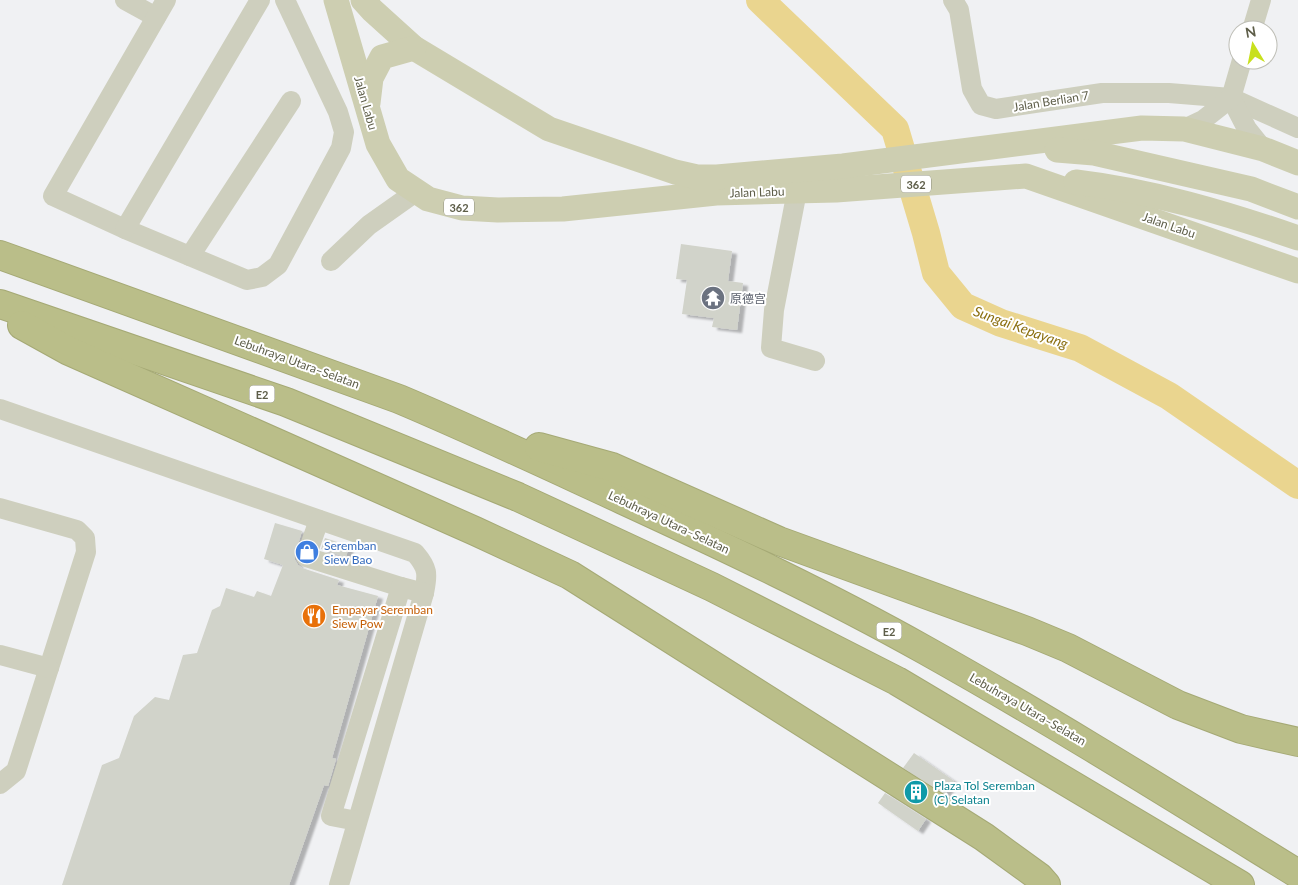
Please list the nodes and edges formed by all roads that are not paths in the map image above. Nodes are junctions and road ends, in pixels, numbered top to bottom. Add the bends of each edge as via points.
1 (125, 0) edge
2 (166, 0) edge
3 (260, 0) edge
4 (285, 0) edge
5 (336, 0) edge
6 (364, 0) edge
7 (953, 0) edge
8 (1261, 0) edge
9 (156, 17) junction
10 (1255, 20) edge
11 (414, 48) junction
12 (1239, 70) edge
13 (1231, 98) junction
14 (291, 101) dead end
15 (368, 108) junction
16 (1298, 128) edge
17 (1184, 129) junction
18 (1015, 145) junction
19 (1263, 149) junction
20 (1298, 163) edge
21 (1026, 176) junction
22 (797, 191) junction
23 (417, 192) junction
24 (1298, 207) edge
25 (125, 229) junction
26 (1298, 238) edge
27 (0, 255) edge
28 (190, 256) junction
29 (331, 261) dead end
30 (1298, 271) edge
31 (0, 304) edge
32 (0, 314) edge
33 (815, 361) dead end
34 (0, 409) edge
35 (460, 425) junction
36 (0, 508) edge
37 (319, 520) junction
38 (401, 587) junction
39 (424, 593) junction
40 (0, 655) edge
41 (49, 668) junction
42 (1298, 742) edge
43 (0, 784) edge
44 (357, 821) junction
45 (1298, 874) edge
46 (339, 885) edge
47 (1046, 885) edge
48 (1240, 885) edge

1 - 9 street
2 - 9 street
3 - 25 street
4 - 28 street via 338,112 344,132 342,148 278,265 262,277 247,280
5 - 15 main road, Jalan Labu / 362
6 - 11 main road, Jalan Labu / 362
7 - 13 street, Jalan Berlian 7 via 959,10 972,89 981,105 996,109 1102,93 1169,92
8 - 10 street
9 - 25 street via 53,196
11 - 15 main road via 382,57 371,78
11 - 18 main road, Jalan Labu / 362 via 549,129 697,177 843,166
12 - 13 street
13 - 16 street, Jalan Berlian 7
13 - 17 street via 1203,120
13 - 19 street via 1247,129
14 - 28 street
15 - 23 main road, Jalan Labu / 362 via 378,144 398,179
17 - 18 main road, Jalan Labu / 362 via 1142,128
17 - 19 main road, Jalan Labu / 362
18 - 24 main road via 1094,153 1251,189
19 - 20 main road, Jalan Labu / 362
21 - 22 main road, Jalan Labu / 362
21 - 26 main road via 1115,186 1230,214
21 - 30 main road, Jalan Labu / 362
22 - 23 main road, Jalan Labu / 362 via 716,193 563,209 498,210 462,208 428,199
22 - 33 street via 774,310 771,348
23 - 29 street via 369,226
25 - 28 street
27 - 35 highway, Lebuhraya Utara–Selatan / E2 via 399,399
31 - 48 highway, E2 via 286,402 518,497 712,587 897,681
32 - 47 highway via 70,351 570,575 984,837
34 - 37 street
35 - 42 highway via 612,467 779,541 1035,634 1178,705 1241,729
35 - 45 highway, Lebuhraya Utara–Selatan / E2 via 696,534 923,648 1096,749
36 - 41 street via 77,530 85,538 86,552
37 - 38 street via 306,558
37 - 39 street via 415,553 425,565
38 - 39 street
38 - 44 street via 331,816
39 - 44 street
40 - 41 street
41 - 43 street via 16,771
44 - 46 street

